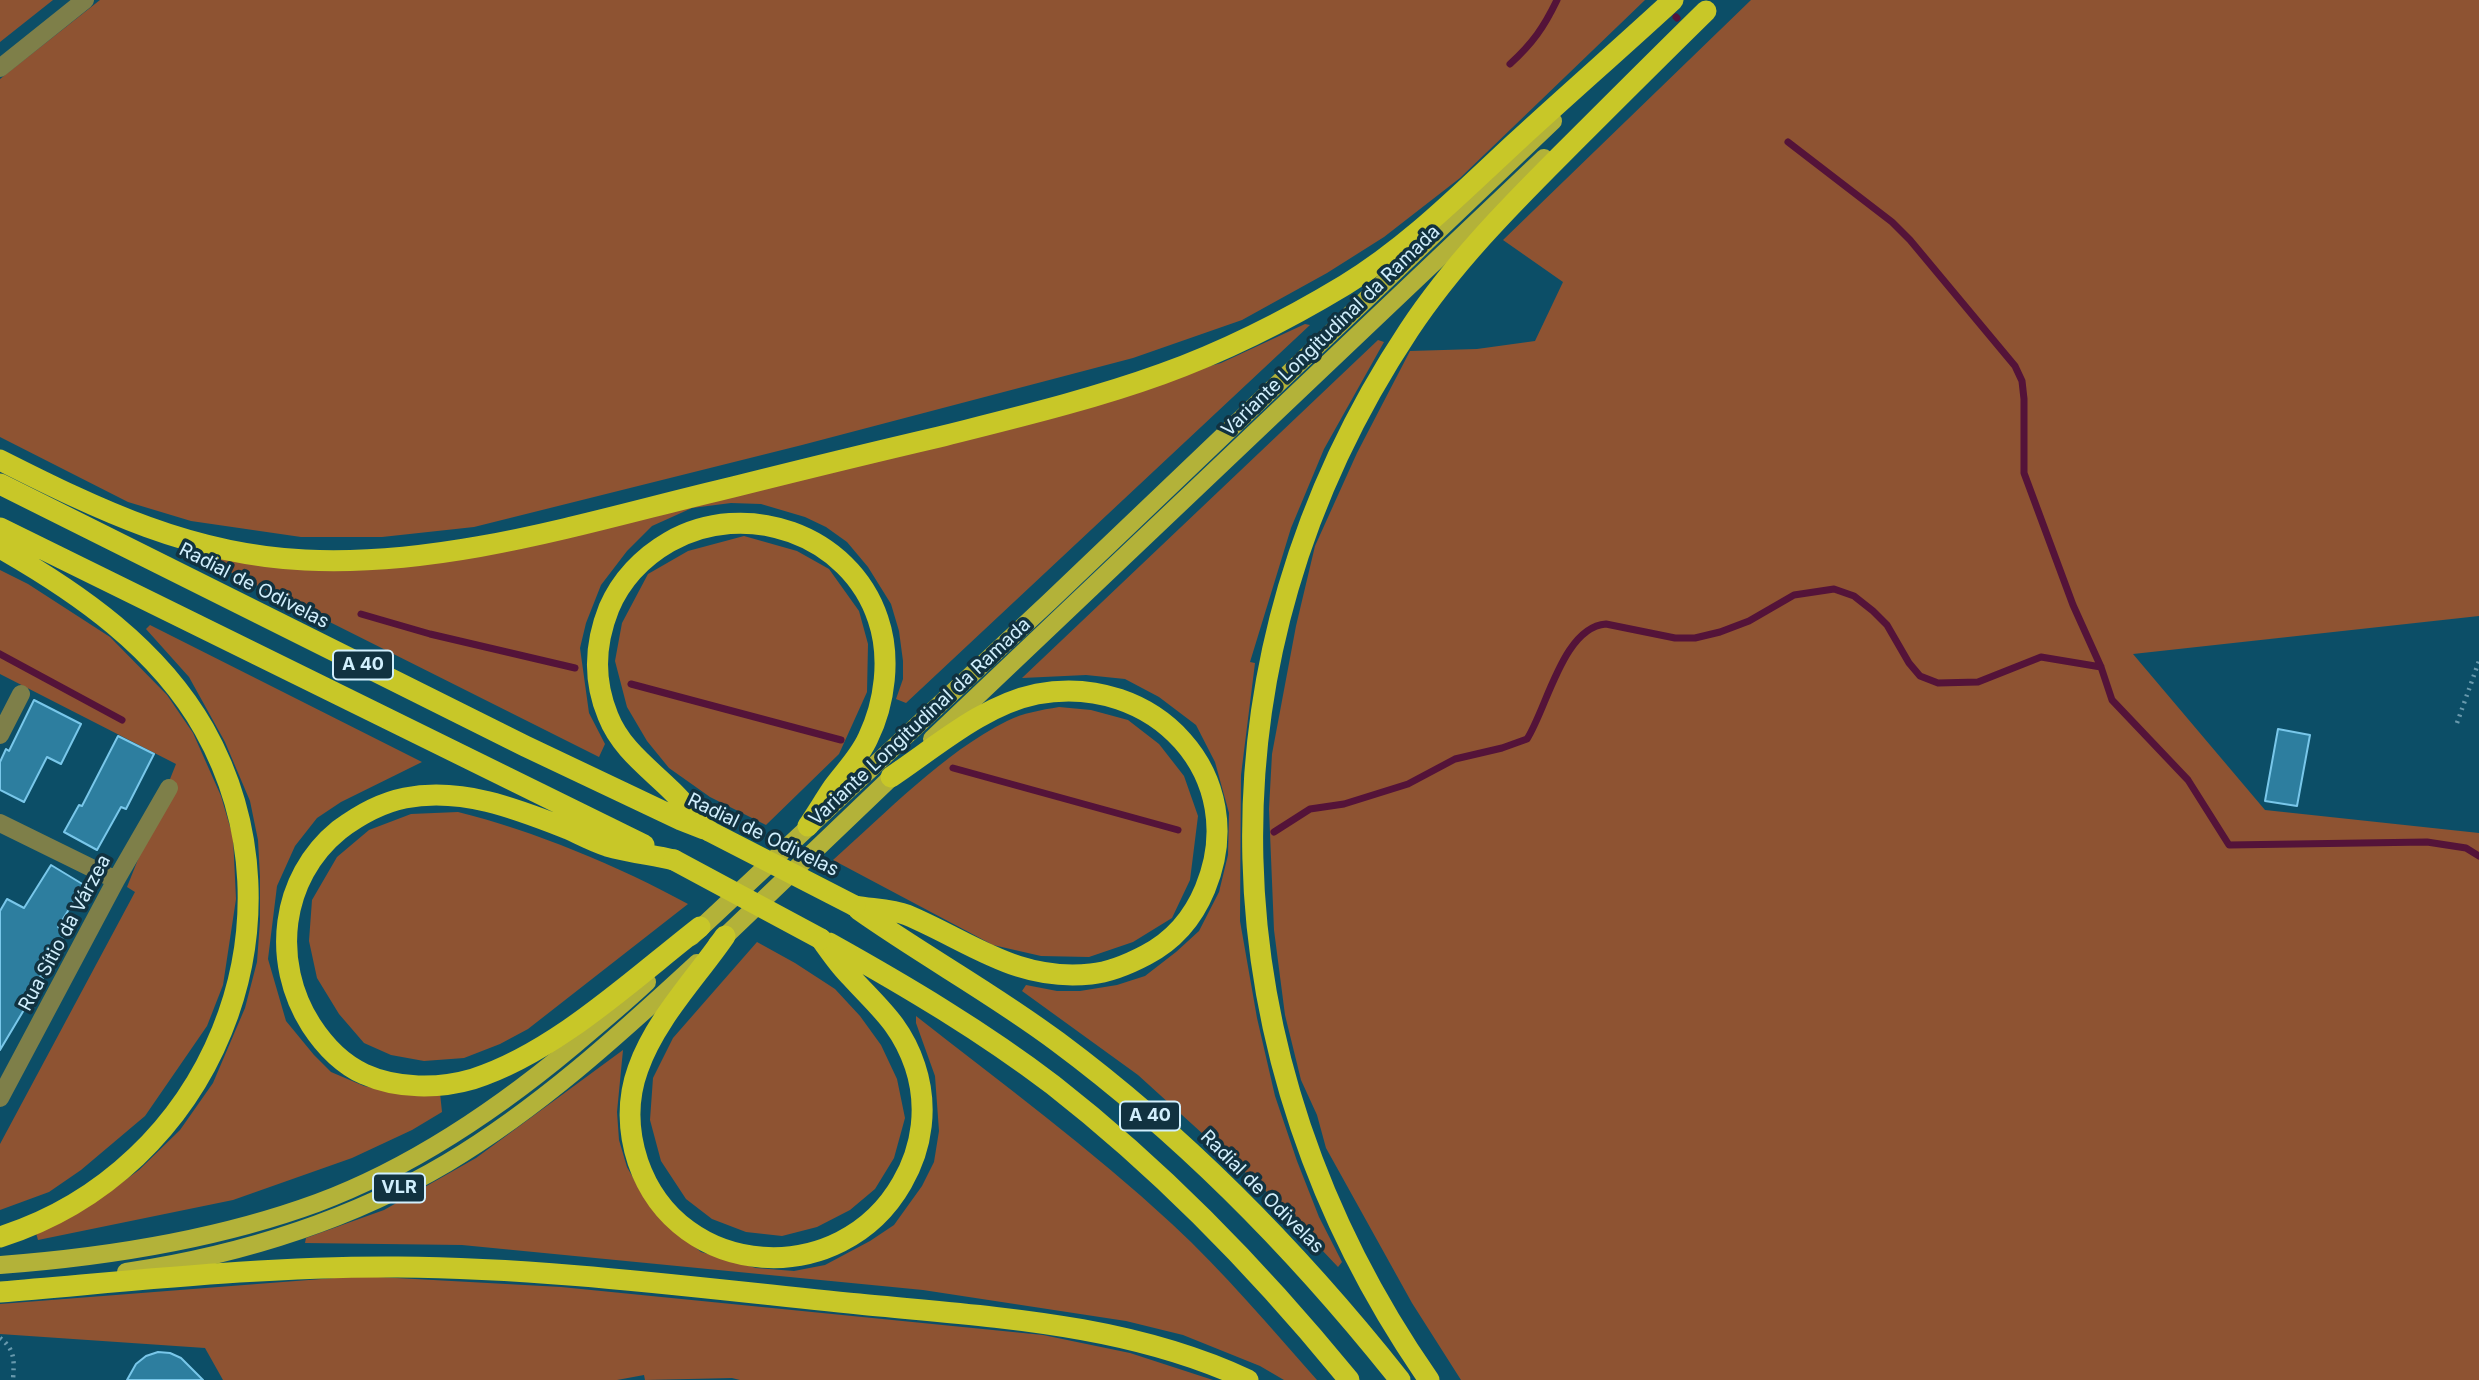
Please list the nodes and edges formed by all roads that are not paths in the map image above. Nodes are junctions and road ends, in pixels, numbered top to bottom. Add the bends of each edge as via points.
1 (1674, 0) edge
2 (73, 4) edge
3 (1712, 5) edge
4 (0, 68) edge
5 (0, 460) edge
6 (0, 484) edge
7 (0, 528) edge
8 (0, 548) edge
9 (22, 694) dead end
10 (0, 735) edge
11 (891, 777) junction
12 (169, 788) dead end
13 (0, 823) edge
14 (808, 826) junction
15 (709, 831) junction
16 (674, 860) junction
17 (116, 880) junction
18 (855, 906) junction
19 (700, 927) junction
20 (725, 936) junction
21 (821, 939) junction
22 (0, 1098) edge
23 (0, 1237) edge
24 (0, 1265) edge
25 (0, 1290) edge
26 (1248, 1380) edge
27 (1349, 1380) edge
28 (1399, 1380) edge
29 (1429, 1380) edge

1 - 5 highway via 1381,262 1269,328 1116,390 508,540 370,561 290,558 188,541 97,508
1 - 14 main road, Variante Longitudinal da Ramada via 1389,279
2 - 4 street
3 - 11 main road, Variante Longitudinal da Ramada
3 - 29 highway via 1492,224 1409,330 1363,406 1321,494 1271,656 1256,755 1253,844 1258,937 1271,1020 1298,1123 1328,1203 1378,1300
6 - 15 highway, Radial de Odivelas / A 40 via 525,746
7 - 16 highway, A 40
8 - 23 highway via 101,614 140,647 179,692 208,736 230,788 243,842 248,906 247,937 234,999 210,1058 181,1105 113,1178 46,1218
9 - 10 street
11 - 18 highway via 991,710 1038,694 1109,696 1135,704 1174,730 1200,766 1217,831 1210,876 1200,901 1176,934 1136,961 1093,974 1044,974 1021,968 905,914
11 - 20 main road, Variante Longitudinal da Ramada / VLR
12 - 17 street, Rua Sítio da Várzea
13 - 17 street
14 - 15 highway via 854,762 874,721 885,669 878,619 857,580 841,562 801,534 778,526 725,522 681,535 640,563 612,601 597,648 600,692 618,737
14 - 19 main road, Variante Longitudinal da Ramada / VLR
15 - 18 highway, Radial de Odivelas / A 40, bridge
16 - 19 highway via 608,846 530,814 460,796 405,798 380,806 354,818 332,836 300,879 286,929 291,985 318,1036 337,1057 363,1074 388,1083 451,1084 495,1070 559,1034
16 - 21 highway, A 40, bridge
17 - 22 street, Rua Sítio da Várzea
18 - 28 highway, Radial de Odivelas / A 40 via 1010,1007 1151,1117 1293,1254
19 - 24 main road, Variante Longitudinal da Ramada / VLR via 641,987 514,1094 369,1180 306,1207 203,1236 96,1255
20 - 21 highway via 650,1043 638,1069 630,1124 643,1175 667,1213 710,1244 769,1258 826,1249 865,1227 910,1170 921,1130 920,1089 906,1044 890,1018
20 - 25 main road, Variante Longitudinal da Ramada / VLR via 562,1083 447,1163 373,1201 289,1234 203,1258
21 - 27 highway, A 40 via 958,1019 1100,1124 1201,1215
25 - 26 highway via 306,1268 505,1270 1081,1329 1170,1349

